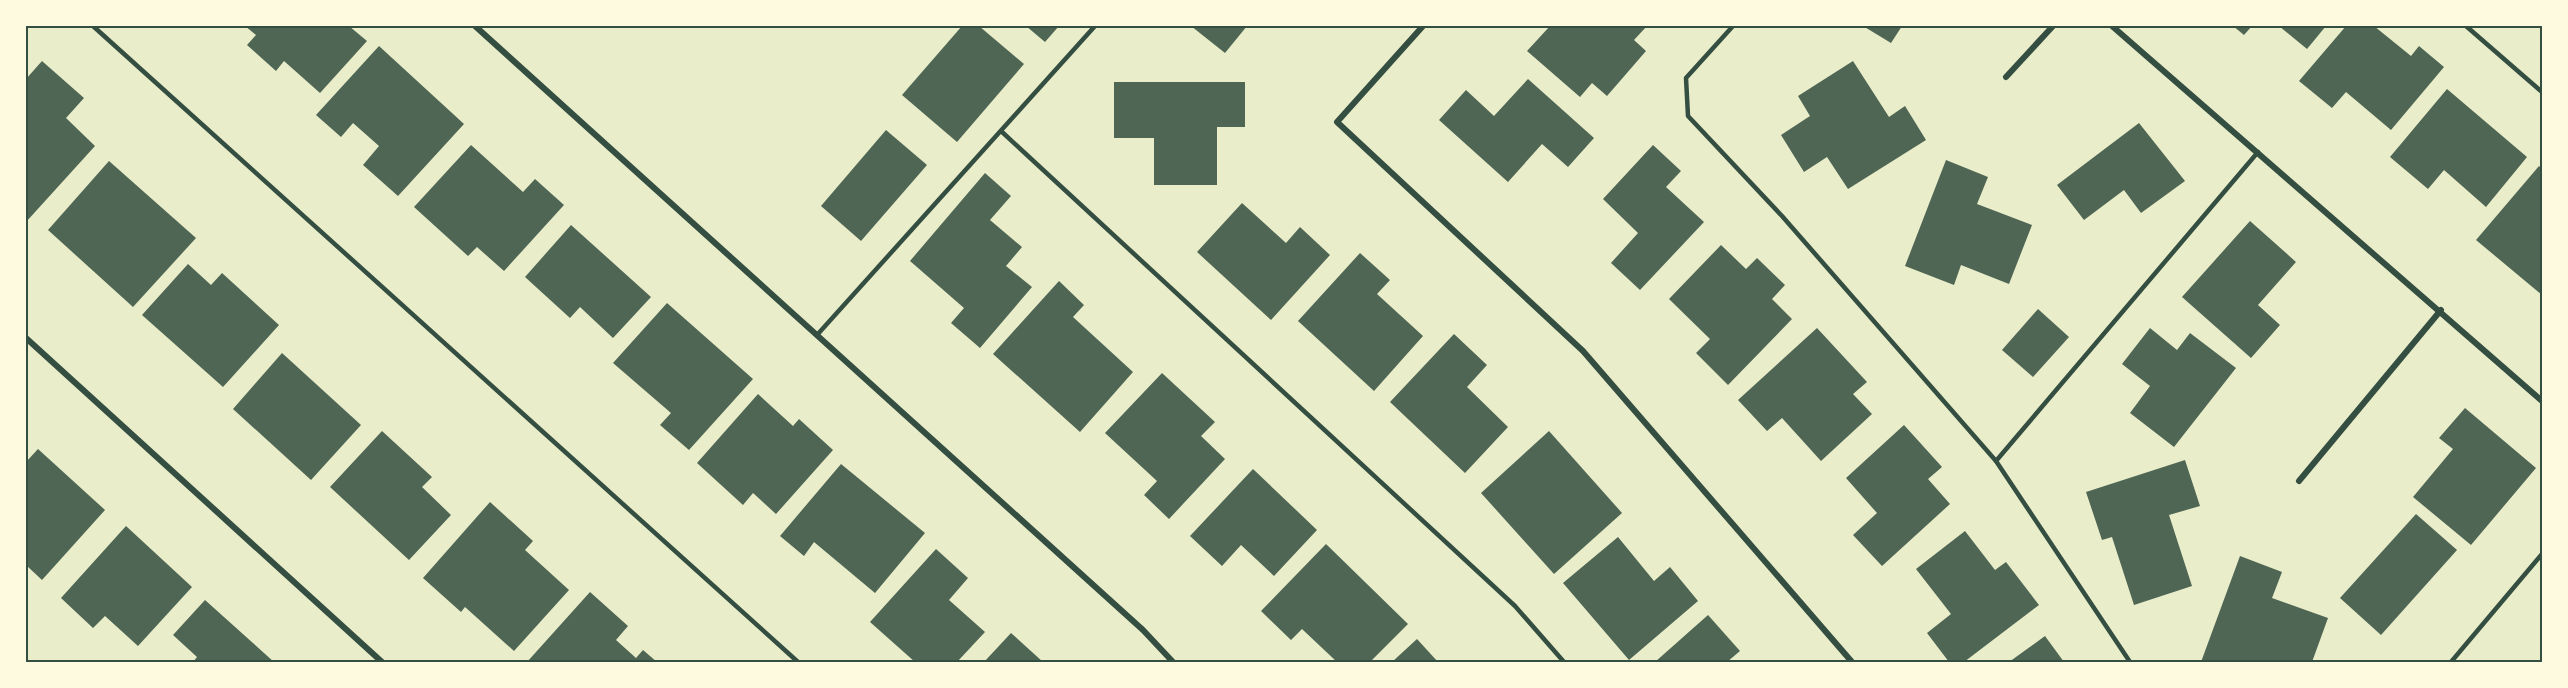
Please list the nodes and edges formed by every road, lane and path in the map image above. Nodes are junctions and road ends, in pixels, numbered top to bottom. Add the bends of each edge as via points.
1 (93, 26) edge
2 (475, 26) edge
3 (1095, 26) edge
4 (1423, 26) edge
5 (1733, 26) edge
6 (2053, 26) edge
7 (2112, 26) edge
8 (2466, 26) edge
9 (2006, 77) dead end
10 (2542, 92) edge
11 (1001, 130) junction
12 (2258, 152) junction
13 (2441, 310) junction
14 (817, 335) junction
15 (26, 338) edge
16 (2542, 401) edge
17 (1996, 461) junction
18 (2299, 481) dead end
19 (2542, 554) edge
20 (382, 663) edge
21 (798, 663) edge
22 (1173, 663) edge
23 (1564, 663) edge
24 (1852, 663) edge
25 (2130, 663) edge
26 (2451, 663) edge

1 - 21 lane
2 - 14 street
3 - 11 lane
4 - 24 street via 1337,122 1583,351
5 - 17 lane via 1686,78 1688,116 1782,216
6 - 9 street
7 - 12 street
8 - 10 lane
11 - 14 lane
11 - 23 lane via 1515,606
12 - 13 street
12 - 17 lane
13 - 16 street
13 - 18 street
14 - 22 street via 1143,630
15 - 20 street
17 - 25 lane
19 - 26 lane

